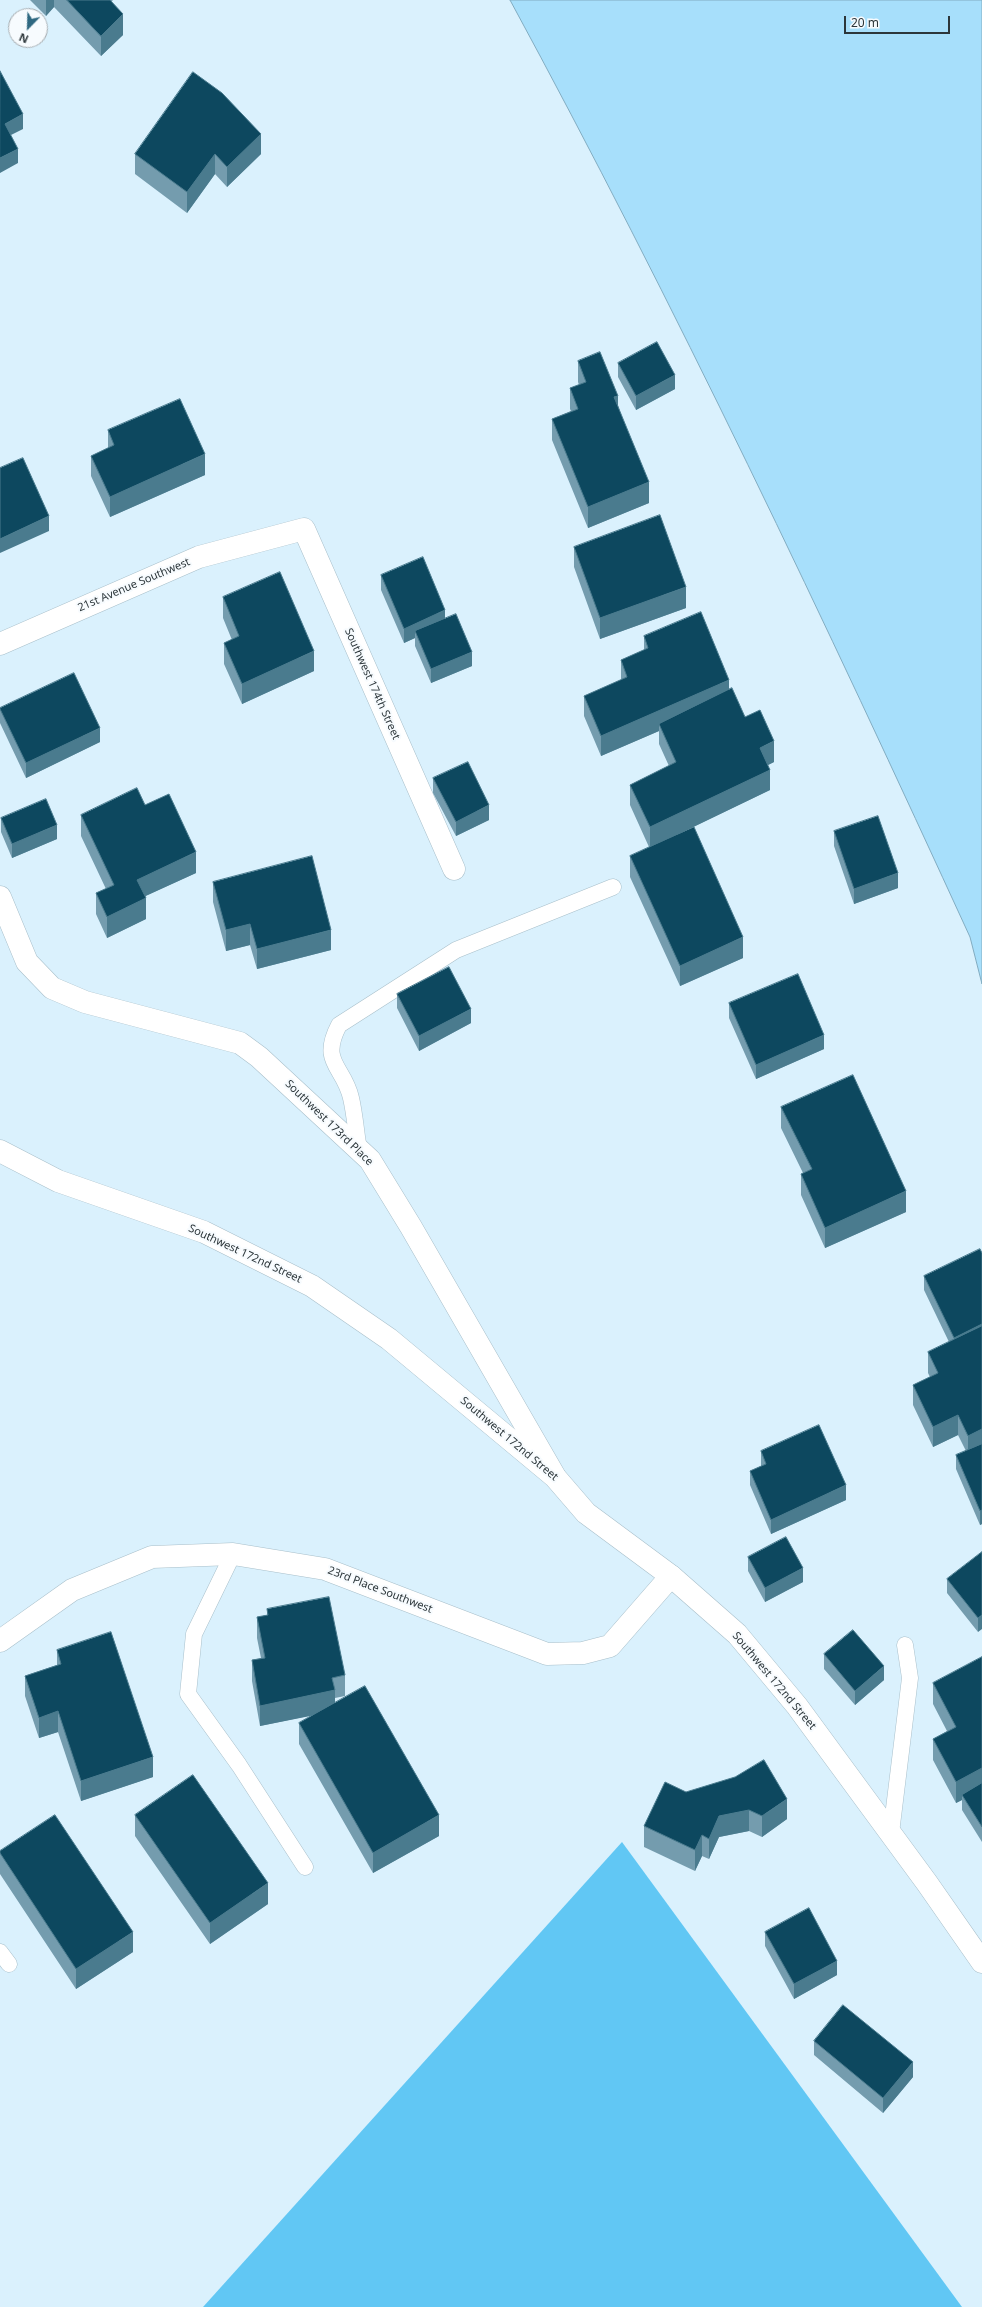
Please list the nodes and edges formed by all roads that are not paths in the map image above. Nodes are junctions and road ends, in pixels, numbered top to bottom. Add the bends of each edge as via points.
1 (272, 537) joint
2 (0, 644) edge
3 (454, 870) dead end
4 (613, 887) dead end
5 (0, 897) edge
6 (359, 1150) junction
7 (0, 1151) edge
8 (555, 1477) junction
9 (233, 1554) junction
10 (671, 1576) junction
11 (0, 1641) edge
12 (905, 1645) dead end
13 (891, 1834) junction
14 (306, 1867) dead end
15 (982, 1962) edge

1 - 2 street, 21st Avenue Southwest via 199,557
1 - 3 street, Southwest 174th Street via 304,529
4 - 6 lane via 456,950 339,1025 332,1038 330,1056 351,1097
5 - 6 street, Southwest 173rd Place via 27,962 52,988 85,1002 240,1043 259,1057
6 - 8 street, Southwest 173rd Place via 370,1160 411,1227
7 - 8 street, Southwest 172nd Street via 58,1181 204,1232 312,1286 389,1339
8 - 10 street, Southwest 172nd Street via 586,1513
9 - 10 street, 23rd Place Southwest via 325,1569 547,1654 583,1654 610,1646
9 - 11 street, 23rd Place Southwest via 152,1557 72,1590
9 - 14 lane via 194,1634 188,1694 239,1765
10 - 13 street, Southwest 172nd Street via 737,1634 797,1706
12 - 13 lane via 910,1678
13 - 15 street, Southwest 172nd Street

